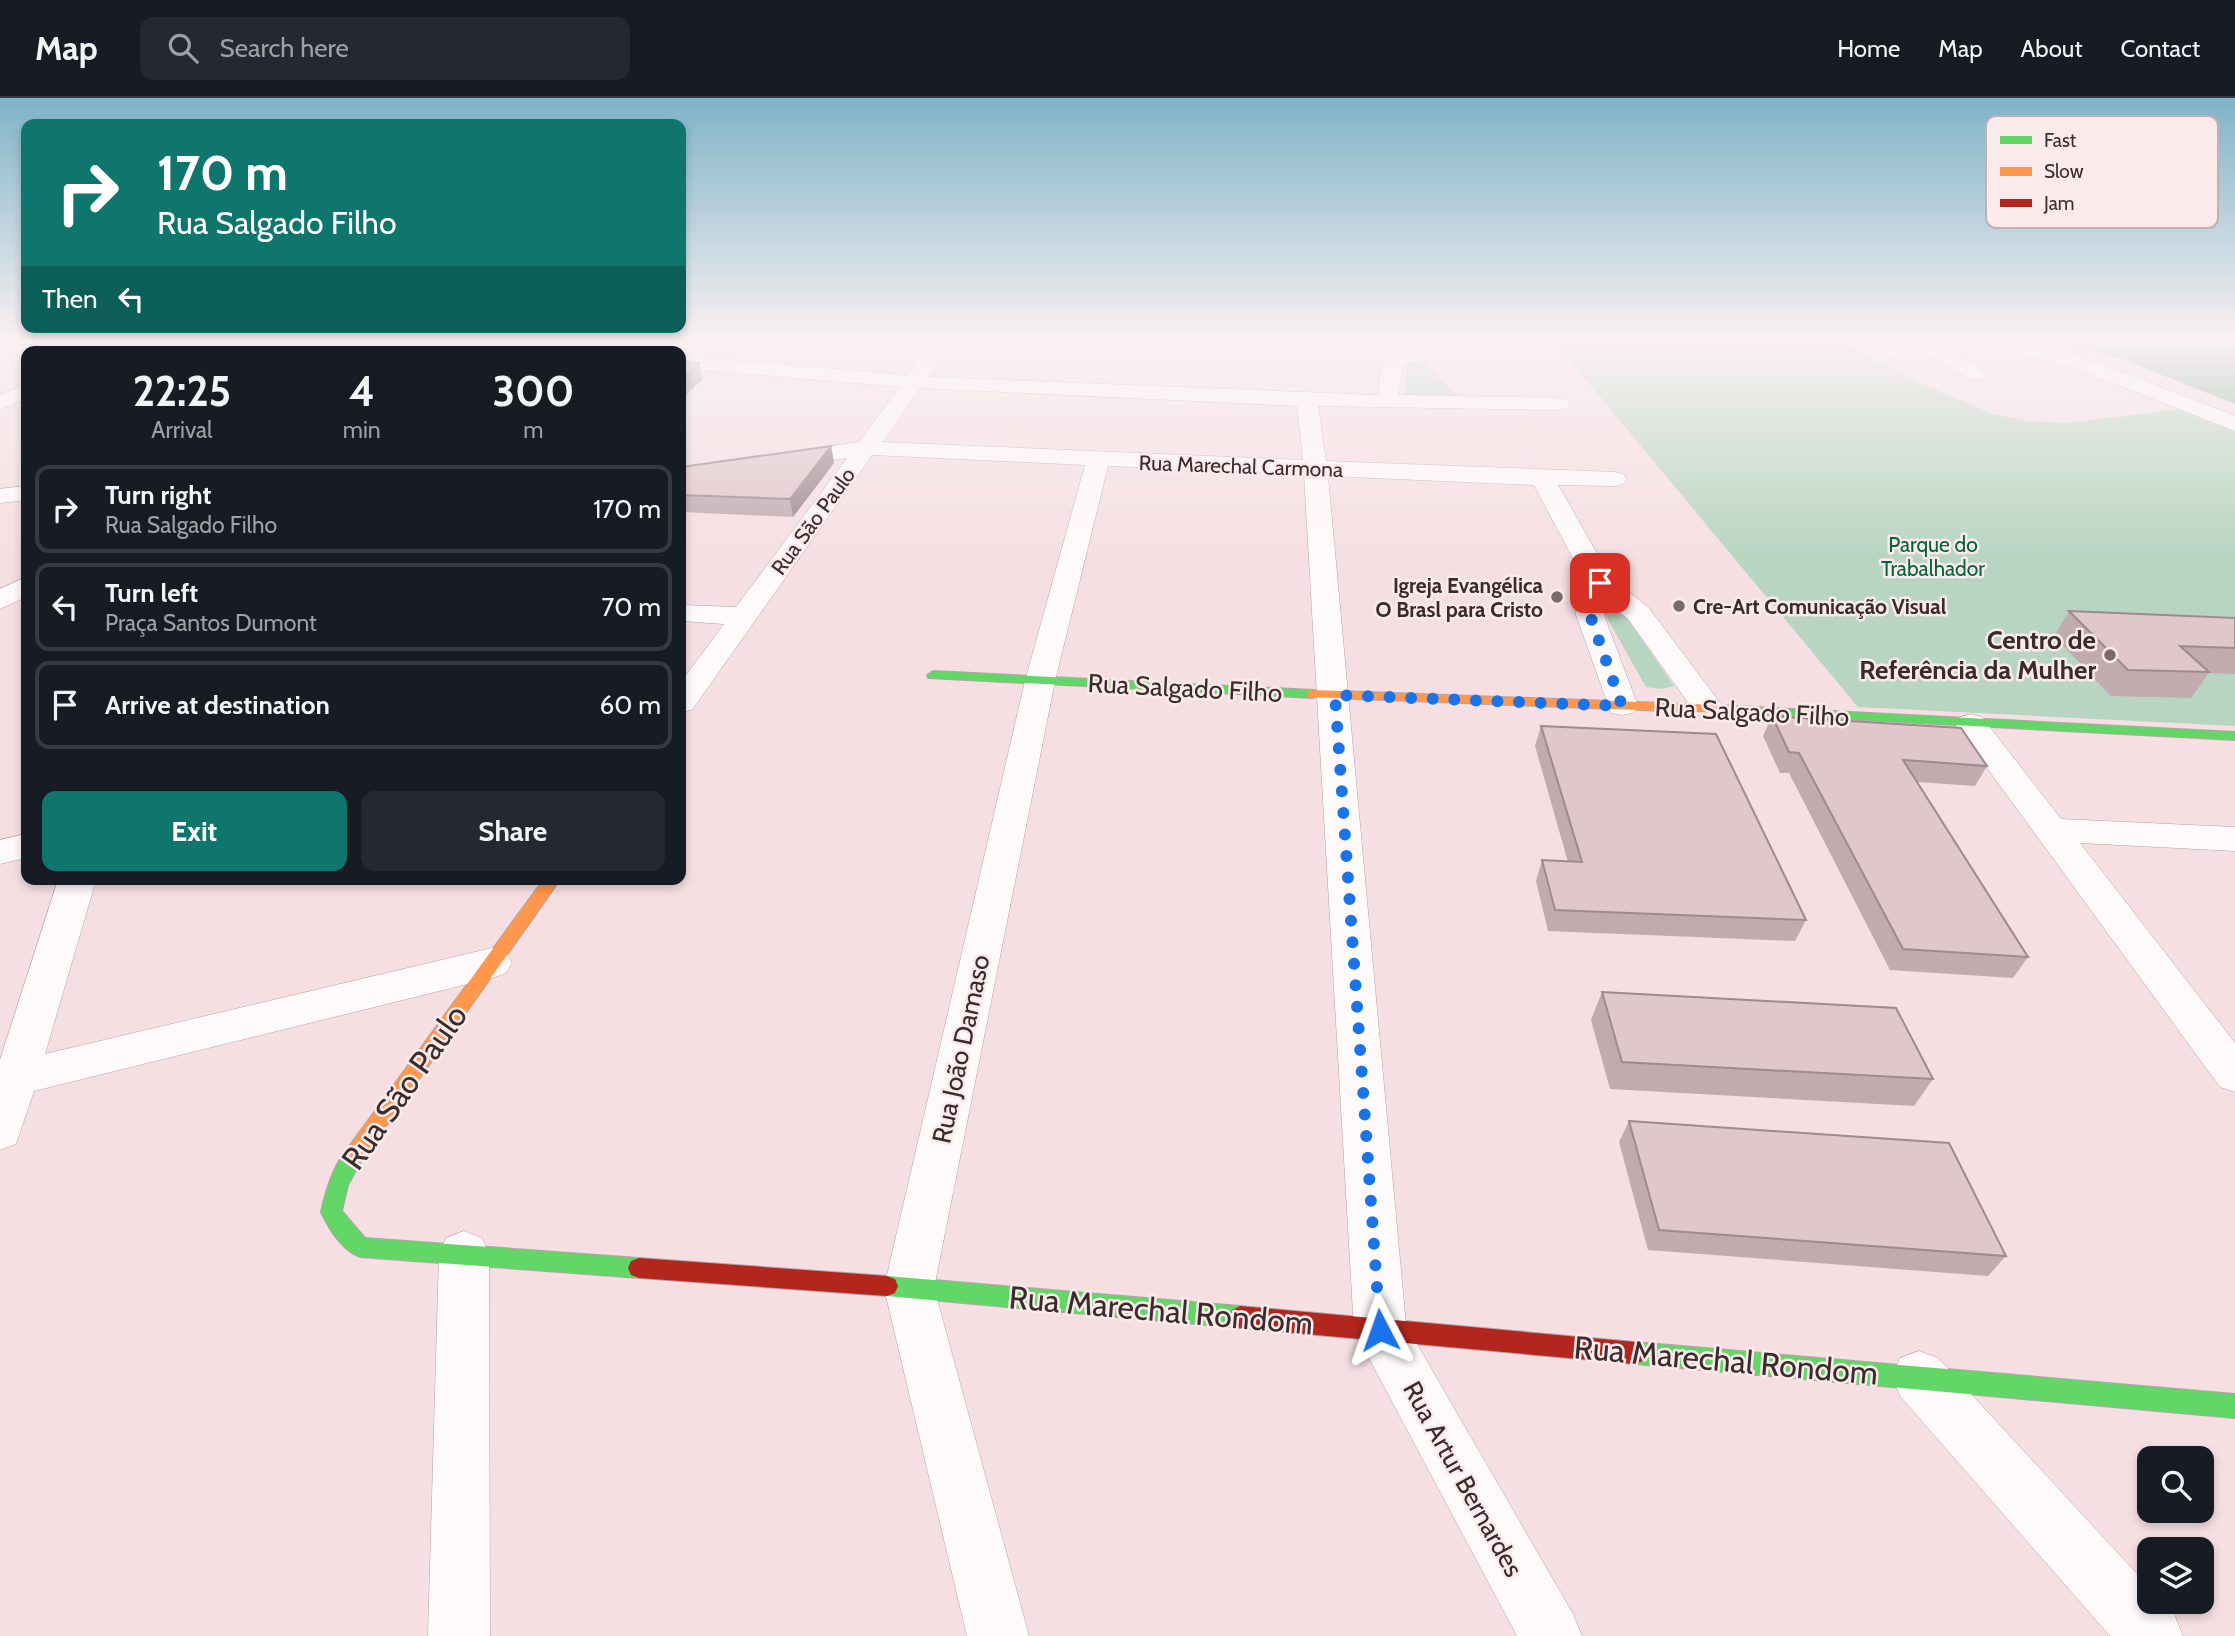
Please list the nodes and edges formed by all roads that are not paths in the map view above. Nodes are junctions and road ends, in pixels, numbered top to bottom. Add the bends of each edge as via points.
1 (893, 411) edge
2 (1309, 411) edge
3 (2201, 411) edge
4 (2235, 424) edge
5 (866, 448) junction
6 (1098, 460) junction
7 (1317, 468) junction
8 (686, 474) edge
9 (1542, 478) junction
10 (1615, 479) dead end
11 (21, 493) edge
12 (0, 496) edge
13 (21, 574) edge
14 (0, 578) edge
15 (1600, 583) junction
16 (21, 588) edge
17 (0, 601) edge
18 (686, 613) edge
19 (744, 616) junction
20 (933, 676) dead end
21 (1040, 681) junction
22 (1335, 695) junction
23 (686, 696) edge
24 (1622, 706) junction
25 (1708, 708) junction
26 (1971, 724) junction
27 (2235, 736) edge
28 (2052, 830) junction
29 (2232, 842) edge
30 (21, 847) edge
31 (0, 852) edge
32 (75, 885) edge
33 (548, 885) edge
34 (492, 962) junction
35 (2235, 1075) edge
36 (9, 1080) edge
37 (0, 1132) edge
38 (464, 1254) junction
39 (909, 1288) junction
40 (1380, 1330) junction
41 (1919, 1377) junction
42 (2235, 1406) edge
43 (459, 1636) edge
44 (998, 1636) edge
45 (1550, 1636) edge
46 (2152, 1636) edge

1 - 5 street, Rua São Paulo
2 - 7 street, Rua Artur Bernardes
3 - 4 street
5 - 6 street, Rua Marechal Carmona
5 - 8 street, Rua Marechal Carmona
5 - 19 street, Rua São Paulo
6 - 7 street, Rua Marechal Carmona
6 - 21 street, Rua João Damaso
7 - 9 street, Rua Marechal Carmona
7 - 22 street, Rua Artur Bernardes
9 - 10 street, Rua Marechal Carmona
9 - 15 street
11 - 12 street
13 - 14 street
15 - 24 street via 1590,615
15 - 25 street via 1638,613
16 - 17 street
18 - 19 street
19 - 23 street, Rua São Paulo
20 - 21 street, Rua Salgado Filho
21 - 22 street, Rua Salgado Filho
21 - 39 street, Rua João Damaso
22 - 24 street, Rua Salgado Filho
22 - 40 street, Rua Artur Bernardes
24 - 25 street, Rua Salgado Filho
25 - 26 street, Rua Salgado Filho
26 - 27 street, Rua Salgado Filho
26 - 28 street
28 - 29 street
28 - 35 street
30 - 31 street
32 - 36 street
33 - 34 street, Rua São Paulo
34 - 36 street
34 - 38 street, Rua São Paulo via 344,1168 330,1210 335,1224 360,1247
36 - 37 street
38 - 39 street, Rua Marechal Rondom
38 - 43 street
39 - 40 street, Rua Marechal Rondom
39 - 44 street, Rua João Damaso
40 - 41 street, Rua Marechal Rondom
40 - 45 street, Rua Artur Bernardes
41 - 42 street, Rua Marechal Rondom
41 - 46 street

